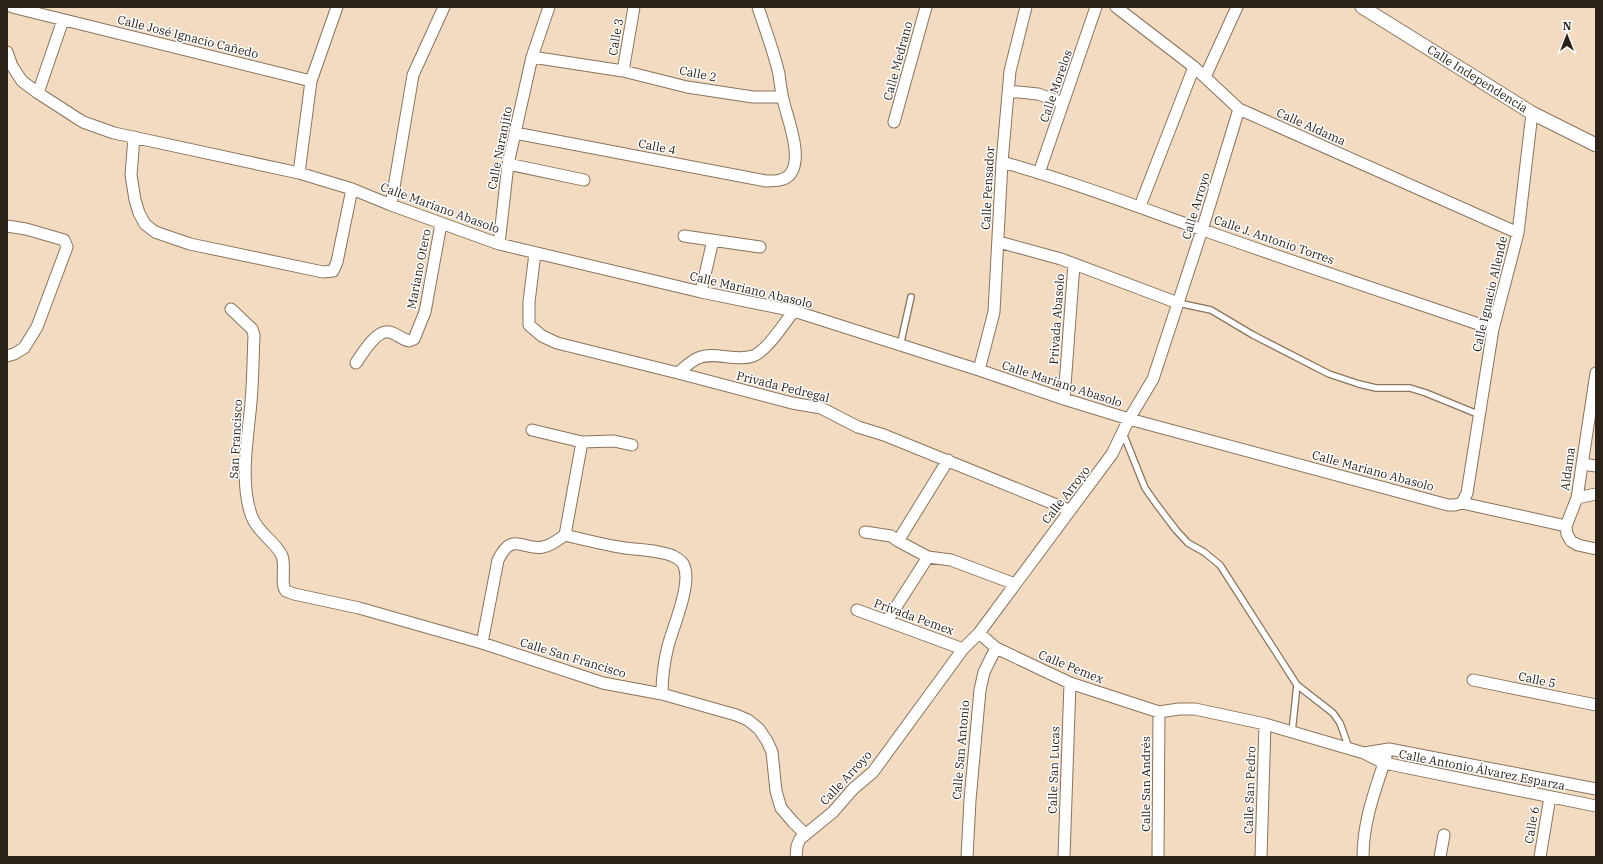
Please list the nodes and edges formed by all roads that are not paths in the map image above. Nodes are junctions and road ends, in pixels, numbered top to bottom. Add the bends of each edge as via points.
1 (12, 7) edge
2 (337, 7) edge
3 (444, 7) edge
4 (549, 7) edge
5 (634, 7) edge
6 (758, 7) edge
7 (926, 7) edge
8 (1026, 7) edge
9 (1096, 7) edge
10 (1116, 7) edge
11 (1237, 7) edge
12 (1362, 7) edge
13 (63, 20) junction
14 (7, 52) edge
15 (532, 56) junction
16 (1194, 68) junction
17 (623, 71) junction
18 (1205, 77) junction
19 (311, 81) junction
20 (1009, 91) junction
21 (38, 94) junction
22 (782, 97) junction
23 (1063, 103) junction
24 (1239, 109) junction
25 (1532, 113) junction
26 (894, 122) dead end
27 (516, 133) junction
28 (134, 137) junction
29 (1596, 145) edge
30 (1002, 162) junction
31 (508, 164) junction
32 (298, 173) junction
33 (1039, 173) junction
34 (584, 180) dead end
35 (352, 189) junction
36 (391, 205) junction
37 (1140, 206) junction
38 (441, 224) junction
39 (7, 226) edge
40 (1202, 230) junction
41 (1518, 233) junction
42 (684, 236) dead end
43 (713, 240) junction
44 (999, 242) junction
45 (499, 244) junction
46 (760, 247) dead end
47 (535, 253) junction
48 (1074, 264) junction
49 (701, 292) junction
50 (911, 297) dead end
51 (1178, 303) junction
52 (231, 309) dead end
53 (794, 311) junction
54 (1492, 329) junction
55 (900, 346) junction
56 (7, 356) edge
57 (356, 362) dead end
58 (979, 370) junction
59 (1596, 372) edge
60 (678, 373) junction
61 (1594, 391) edge
62 (1064, 400) junction
63 (1480, 415) junction
64 (1129, 419) junction
65 (532, 430) dead end
66 (1123, 432) junction
67 (582, 442) junction
68 (632, 446) dead end
69 (948, 460) junction
70 (1582, 464) junction
71 (1596, 466) edge
72 (1596, 494) edge
73 (1577, 498) junction
74 (1462, 503) junction
75 (1069, 510) junction
76 (1566, 526) junction
77 (865, 532) dead end
78 (565, 535) junction
79 (898, 541) junction
80 (1596, 549) edge
81 (928, 557) junction
82 (1015, 584) junction
83 (286, 591) joint
84 (857, 610) dead end
85 (887, 621) junction
86 (979, 633) junction
87 (482, 643) junction
88 (996, 648) junction
89 (963, 649) junction
90 (1472, 680) dead end
91 (1070, 683) junction
92 (1297, 685) junction
93 (662, 694) junction
94 (1596, 705) edge
95 (1159, 712) junction
96 (1265, 724) junction
97 (1292, 732) junction
98 (1349, 748) junction
99 (1389, 749) junction
100 (1364, 753) junction
101 (1384, 763) junction
102 (1596, 789) edge
103 (1550, 797) junction
104 (1596, 806) edge
105 (805, 834) junction
106 (1444, 835) dead end
107 (796, 857) edge
108 (967, 857) edge
109 (1064, 857) edge
110 (1158, 857) edge
111 (1261, 857) edge
112 (1363, 857) edge
113 (1440, 857) edge
114 (1540, 857) edge

1 - 13 street, Calle José Ignacio Cañedo
2 - 19 street
3 - 36 street via 413,75
4 - 15 street, Calle Naranjito
5 - 17 street, Calle 3
6 - 22 street via 779,74
7 - 26 street, Calle Medrano
8 - 20 street, Calle Pensador via 1013,56
9 - 23 street, Calle Morelos
10 - 16 street, Calle Aldama
11 - 18 street
12 - 25 street, Calle Independencia
13 - 19 street, Calle José Ignacio Cañedo
13 - 21 street
14 - 21 street, Calle Mariano Abasolo via 22,81
15 - 17 street, Calle 2
15 - 27 street, Calle Naranjito
16 - 18 street, Calle Aldama
16 - 37 street
17 - 22 street, Calle 2 via 687,87 753,97
18 - 24 street, Calle Aldama
19 - 32 street
20 - 23 street via 1038,94
20 - 30 street, Calle Pensador
21 - 28 street, Calle Mariano Abasolo via 83,122
22 - 27 street, Calle 4 via 794,139 794,164 791,173 779,181 766,181
23 - 33 street, Calle Morelos
24 - 40 street, Calle Arroyo
24 - 41 street, Calle Aldama
25 - 29 street, Calle Independencia
25 - 41 street, Calle Ignacio Allende
27 - 31 street, Calle Naranjito
28 - 32 street, Calle Mariano Abasolo
28 - 35 street via 131,175 139,213 145,224 155,232 190,244 323,272 333,271
30 - 33 street, Calle J. Antonio Torres
30 - 44 street, Calle Pensador
31 - 34 street
31 - 45 street, Calle Naranjito
32 - 35 street, Calle Mariano Abasolo
33 - 37 street, Calle J. Antonio Torres
35 - 36 street, Calle Mariano Abasolo
36 - 38 street, Calle Mariano Abasolo
37 - 40 street, Calle J. Antonio Torres
38 - 45 street, Calle Mariano Abasolo
38 - 57 street, Mariano Otero via 425,312 414,339 409,341 390,332 383,332
39 - 56 street via 64,240 67,247 37,327 24,348
40 - 51 street, Calle Arroyo
40 - 54 street, Calle J. Antonio Torres
41 - 54 street, Calle Ignacio Allende
42 - 43 street
43 - 46 street
43 - 49 street
44 - 48 street
44 - 58 street, Calle Pensador via 994,312
45 - 47 street, Calle Mariano Abasolo
47 - 49 street, Calle Mariano Abasolo
47 - 60 street, Privada Pedregal via 528,315 530,325 542,336 557,343
48 - 51 street
48 - 62 street, Privada Abasolo
49 - 53 street, Calle Mariano Abasolo
50 - 55 lane
51 - 63 lane via 1216,312 1253,335 1329,374 1376,388 1410,388
51 - 64 street, Calle Arroyo via 1153,379
52 - 83 street, San Francisco via 254,335 246,469 247,495 252,518 259,530 281,554 283,585
53 - 55 street, Calle Mariano Abasolo
53 - 60 street via 762,351 752,356 698,358
54 - 63 street, Calle Ignacio Allende
55 - 58 street, Calle Mariano Abasolo
58 - 62 street, Calle Mariano Abasolo
59 - 61 street, Aldama
60 - 69 street, Privada Pedregal via 792,403 821,408 858,426
61 - 70 street, Aldama
62 - 64 street, Calle Mariano Abasolo
63 - 74 street, Calle Ignacio Allende via 1467,493
64 - 66 street, Calle Arroyo
64 - 74 street, Calle Mariano Abasolo via 1448,504
65 - 67 street
66 - 75 street, Calle Arroyo via 1101,470
66 - 92 lane via 1145,488 1188,543 1220,565
67 - 68 street via 614,441
67 - 78 street
69 - 75 street, Privada Pedregal
69 - 79 street
70 - 71 street
70 - 73 street, Aldama
72 - 73 street
73 - 76 street, Aldama
74 - 76 street, Calle Mariano Abasolo
75 - 82 street, Calle Arroyo
76 - 80 street via 1571,541
77 - 79 street via 891,536
78 - 87 street via 543,548 518,543 502,551
78 - 93 street via 674,556 684,566 685,592 667,647 662,675
79 - 81 street
81 - 82 street via 951,560
81 - 85 street
82 - 86 street, Calle Arroyo
83 - 87 street, Calle San Francisco via 359,608
84 - 85 street, Privada Pemex
85 - 89 street, Privada Pemex
86 - 88 street, Calle Pemex
86 - 89 street, Calle Arroyo
87 - 93 street, Calle San Francisco via 603,683
88 - 91 street, Calle Pemex
88 - 108 street, Calle San Antonio via 984,672 980,690
89 - 105 street, Calle Arroyo via 873,772 833,812
90 - 94 street, Calle 5
91 - 95 street, Calle Pemex
91 - 109 street, Calle San Lucas
92 - 97 lane
92 - 98 lane via 1332,713 1340,723
93 - 105 street, Calle San Francisco via 736,715 759,729 772,752 776,791 781,808
95 - 96 street, Calle Antonio Álvarez Esparza via 1196,709
95 - 110 street, Calle San Andrés
96 - 97 street, Calle Antonio Álvarez Esparza
96 - 111 street, Calle San Pedro
97 - 98 street, Calle Antonio Álvarez Esparza
98 - 100 street, Calle Antonio Álvarez Esparza
99 - 100 street, Calle Antonio Álvarez Esparza
99 - 101 street
99 - 102 street, Calle Antonio Álvarez Esparza
100 - 101 street, Calle Antonio Álvarez Esparza
101 - 103 street, Calle Antonio Álvarez Esparza
101 - 112 street via 1369,807
103 - 104 street, Calle Antonio Álvarez Esparza
103 - 114 street, Calle 6
105 - 107 street via 797,846
106 - 113 street

